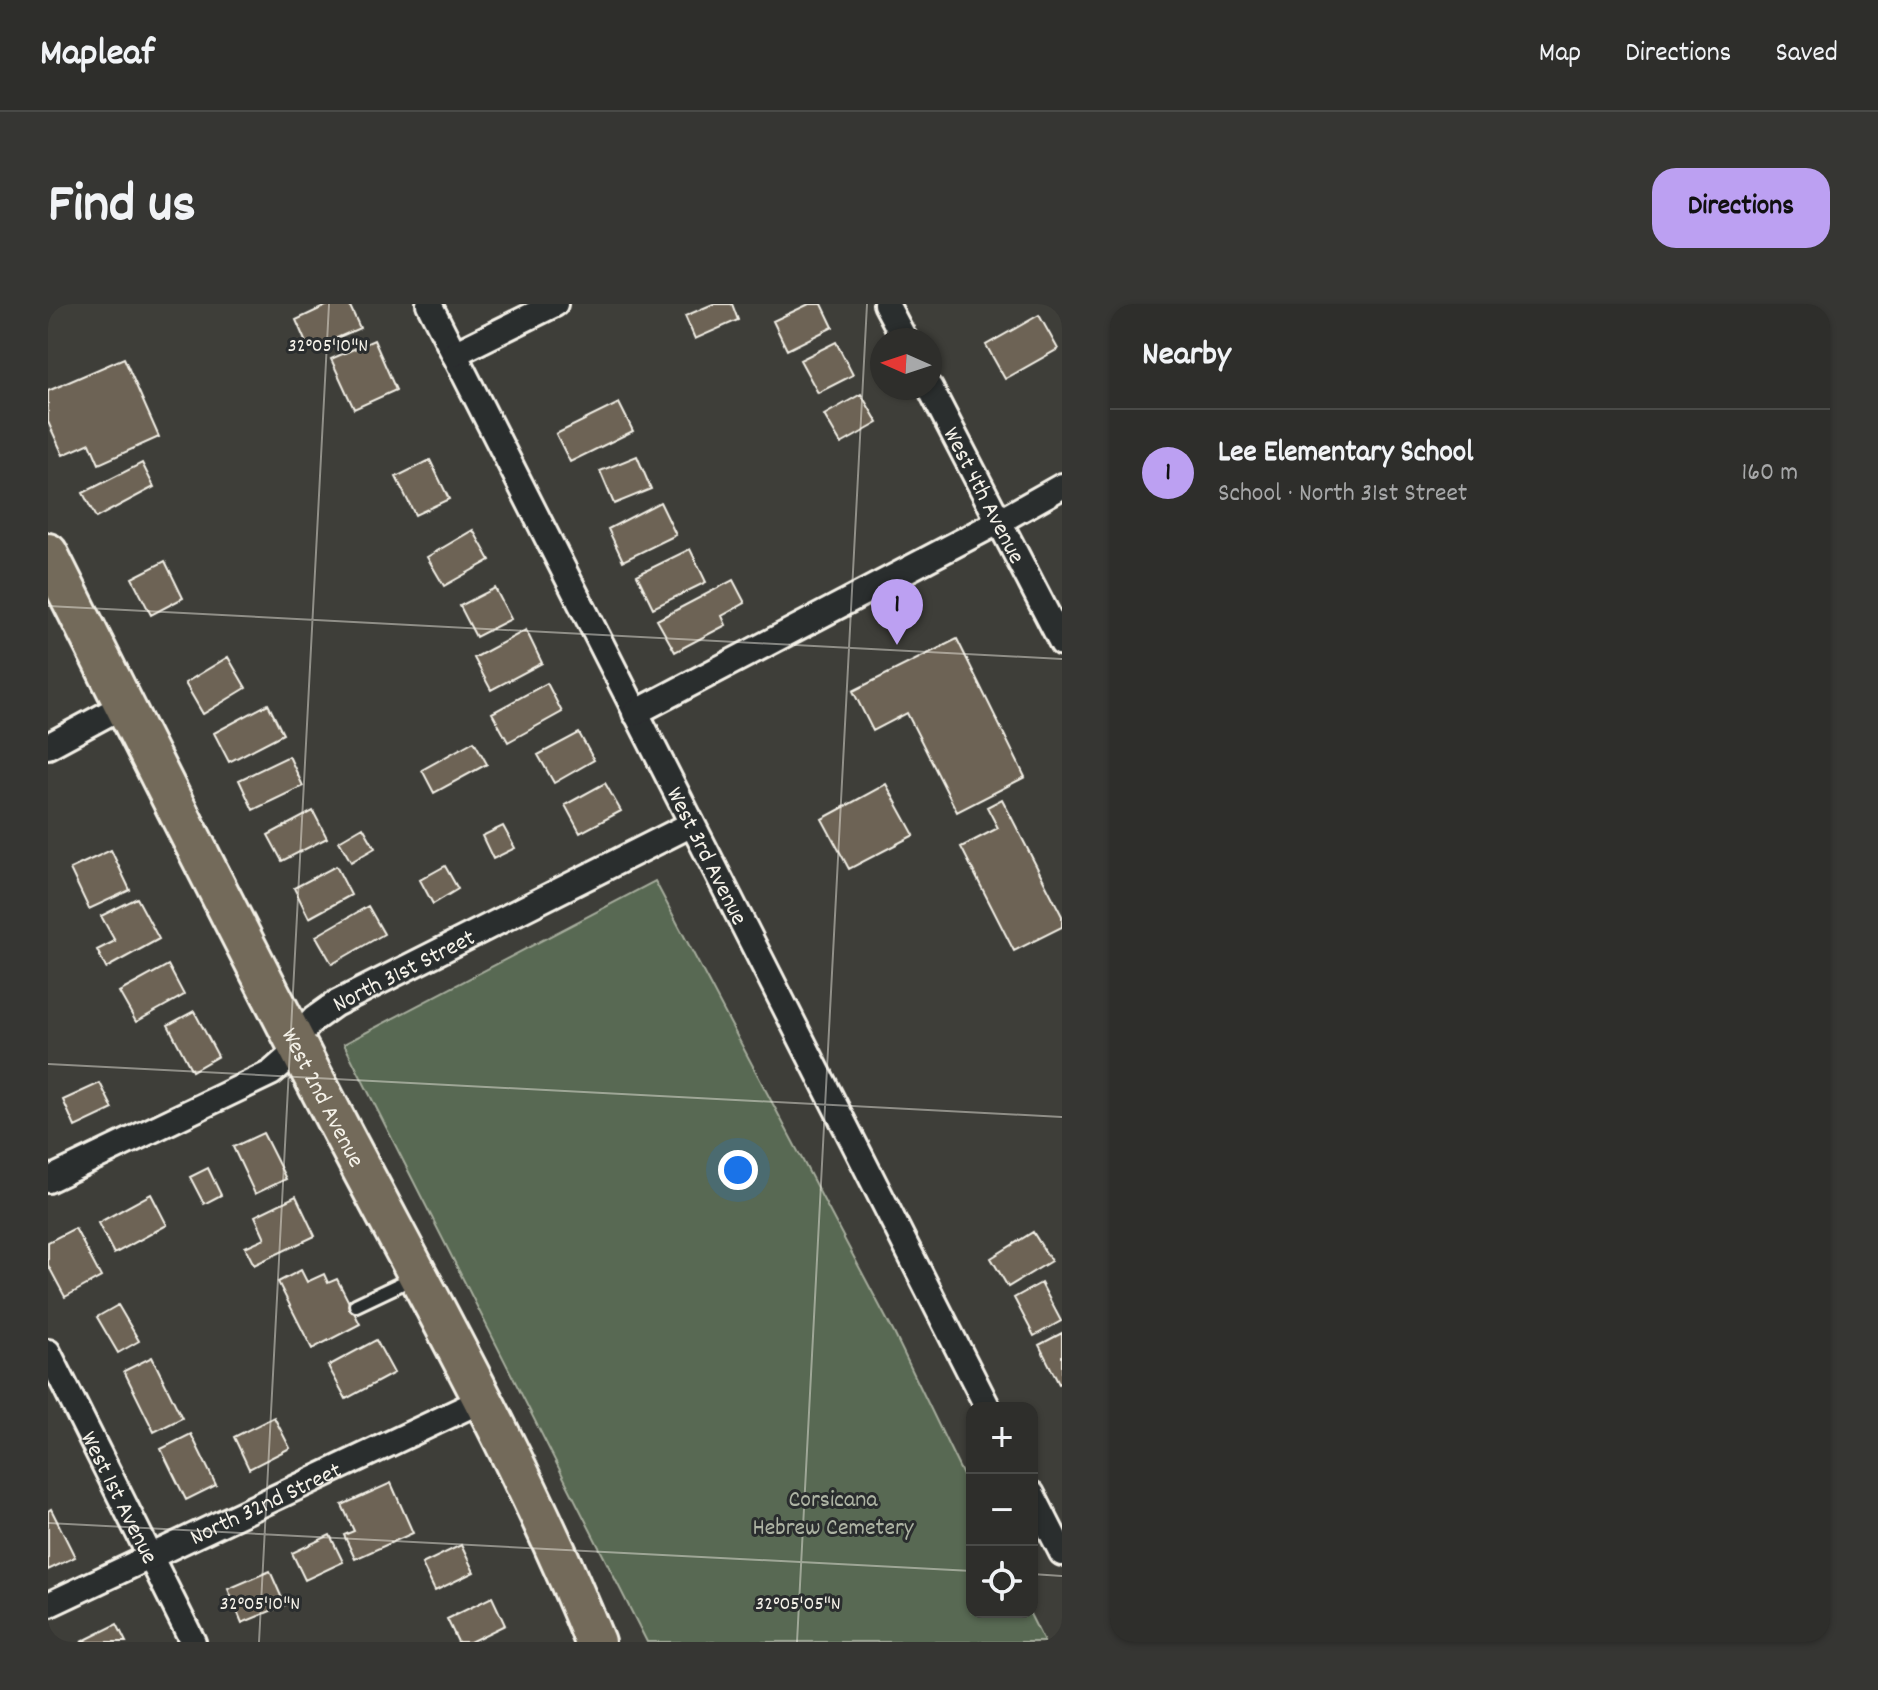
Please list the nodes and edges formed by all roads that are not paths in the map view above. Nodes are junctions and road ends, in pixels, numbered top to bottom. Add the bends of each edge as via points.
1 (429, 304) edge
2 (555, 304) edge
3 (886, 304) edge
4 (899, 328) edge
5 (454, 354) junction
6 (936, 400) edge
7 (1062, 486) edge
8 (1000, 521) junction
9 (48, 553) edge
10 (1062, 643) edge
11 (124, 705) junction
12 (635, 713) junction
13 (48, 746) edge
14 (692, 824) junction
15 (294, 1041) junction
16 (48, 1180) edge
17 (418, 1276) junction
18 (356, 1305) dead end
19 (48, 1352) edge
20 (482, 1400) junction
21 (985, 1402) edge
22 (1038, 1506) edge
23 (1062, 1553) edge
24 (149, 1557) junction
25 (48, 1605) edge
26 (193, 1642) edge
27 (595, 1642) edge

1 - 5 street, West 3rd Avenue
2 - 5 street
3 - 4 street
5 - 12 street, West 3rd Avenue
6 - 8 street, West 4th Avenue
7 - 8 street
8 - 10 street, West 4th Avenue
8 - 12 street
9 - 11 main road, West 2nd Avenue
11 - 13 street
11 - 15 main road, West 2nd Avenue
12 - 14 street, West 3rd Avenue
14 - 15 street, North 31st Street via 335,1004
14 - 21 street, West 3rd Avenue
15 - 16 street, North 31st Street via 288,1058 271,1073
15 - 17 main road, West 2nd Avenue
17 - 18 lane
17 - 20 main road, West 2nd Avenue
19 - 24 street, West 1st Avenue
20 - 24 street, North 32nd Street
20 - 27 main road, West 2nd Avenue
22 - 23 street
24 - 25 street, North 32nd Street
24 - 26 street, West 1st Avenue

